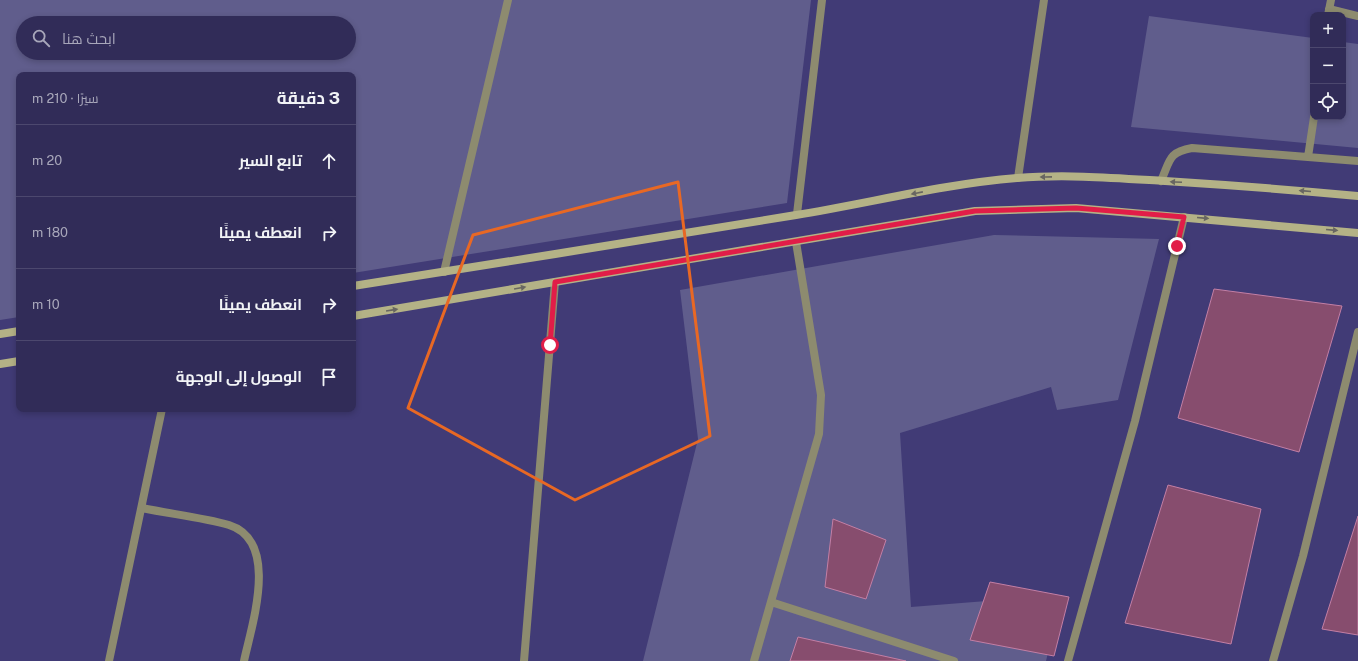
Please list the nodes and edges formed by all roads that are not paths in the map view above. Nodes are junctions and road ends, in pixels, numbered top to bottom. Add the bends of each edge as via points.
1 (508, 0) edge
2 (822, 0) edge
3 (1044, 0) edge
4 (1331, 0) edge
5 (1329, 12) edge
6 (1346, 14) edge
7 (1358, 16) edge
8 (1314, 120) edge
9 (1308, 157) junction
10 (1358, 161) edge
11 (1018, 178) junction
12 (1160, 181) junction
13 (1358, 196) edge
14 (797, 214) junction
15 (1184, 217) junction
16 (1358, 233) edge
17 (796, 242) junction
18 (444, 272) junction
19 (555, 282) junction
20 (356, 286) edge
21 (356, 315) edge
22 (16, 331) edge
23 (1358, 332) edge
24 (0, 334) edge
25 (16, 361) edge
26 (0, 364) edge
27 (161, 412) edge
28 (142, 508) junction
29 (771, 602) junction
30 (109, 661) edge
31 (244, 661) edge
32 (524, 661) edge
33 (754, 661) edge
34 (954, 661) edge
35 (1068, 661) edge
36 (1274, 661) edge

1 - 18 street
2 - 14 street
3 - 11 street
4 - 5 street
6 - 7 street
8 - 9 street
9 - 10 street
9 - 12 street via 1192,148 1172,155
12 -> 11 main road via 1093,177
11 -> 14 main road via 950,186
13 -> 12 main road
14 - 18 main road
15 -> 16 main road
15 - 17 main road via 1076,208 982,210
15 - 35 street via 1135,421
17 - 19 main road
17 - 29 street via 821,395 819,434
18 - 20 main road
21 -> 19 main road
19 - 32 street
22 - 24 main road
23 - 36 street via 1303,556
25 - 26 main road
27 - 28 street
28 - 30 street
28 - 31 street via 230,525 246,534 256,551 259,565 255,608
29 - 33 street
29 - 34 street

